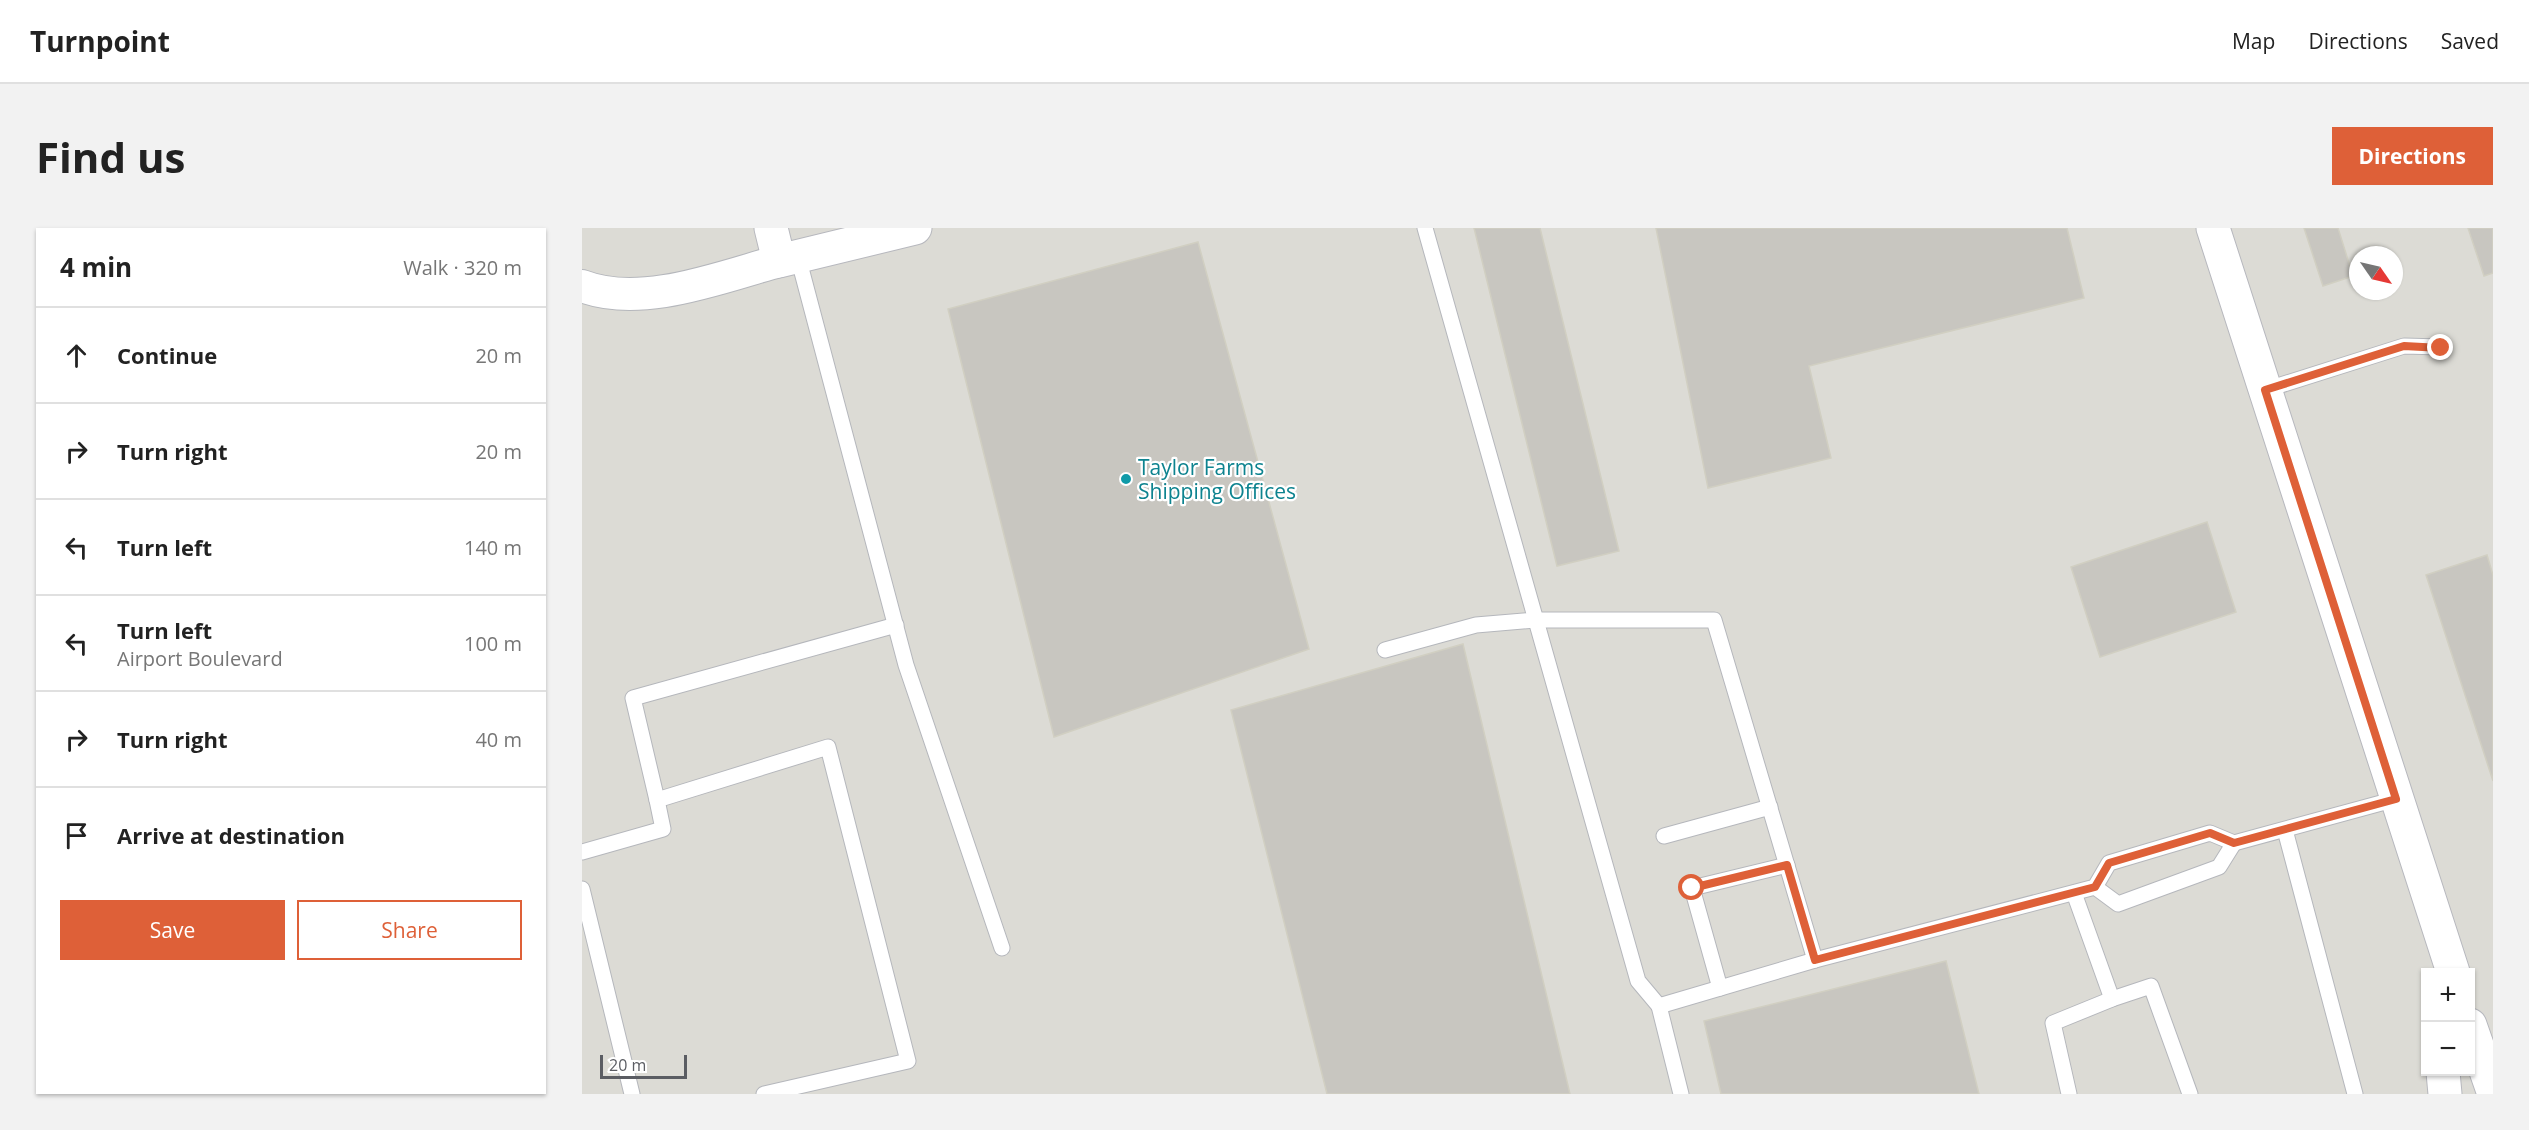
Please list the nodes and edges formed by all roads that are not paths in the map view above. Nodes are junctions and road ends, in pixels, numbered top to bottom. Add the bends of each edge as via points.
1 (771, 228) edge
2 (915, 228) edge
3 (1425, 228) edge
4 (2213, 228) edge
5 (788, 259) junction
6 (582, 286) edge
7 (2441, 348) dead end
8 (2265, 390) junction
9 (1535, 620) junction
10 (896, 625) junction
11 (1385, 650) dead end
12 (2396, 799) junction
13 (657, 800) junction
14 (1770, 807) junction
15 (2285, 830) junction
16 (1664, 836) dead end
17 (2234, 843) junction
18 (582, 852) edge
19 (1787, 865) junction
20 (2095, 887) junction
21 (582, 889) edge
22 (2074, 893) junction
23 (2428, 899) junction
24 (1002, 948) dead end
25 (1815, 960) junction
26 (2433, 968) edge
27 (2451, 968) edge
28 (1720, 988) junction
29 (2112, 999) junction
30 (1659, 1006) junction
31 (2475, 1039) edge
32 (2443, 1076) edge
33 (2493, 1091) edge
34 (632, 1094) edge
35 (764, 1094) edge
36 (1681, 1094) edge
37 (2069, 1094) edge
38 (2190, 1094) edge
39 (2355, 1094) edge
40 (2445, 1094) edge

1 - 5 street
2 - 5 street
3 - 9 lane
4 - 8 street
5 - 6 street via 640,295
5 - 10 lane
7 - 8 lane via 2404,346
8 - 12 street
9 - 11 lane via 1476,625
9 - 14 lane via 1714,620
9 - 30 lane via 1638,981
10 - 13 lane via 633,698
10 - 24 lane
12 - 15 lane
12 - 23 street
13 - 18 lane via 663,829
13 - 35 lane via 828,747 908,1061
14 - 16 lane
14 - 19 lane
15 - 17 lane
15 - 39 lane
17 - 20 lane via 2210,833 2109,863
17 - 20 lane via 2219,867 2118,904
19 - 25 lane
19 - 28 lane via 1692,888
20 - 22 lane
21 - 34 lane
22 - 25 lane
22 - 29 lane
23 - 26 street
23 - 27 street
25 - 28 lane
28 - 30 lane
29 - 37 lane via 2053,1023
29 - 38 lane via 2151,986
30 - 36 lane
31 - 33 street
32 - 40 street

